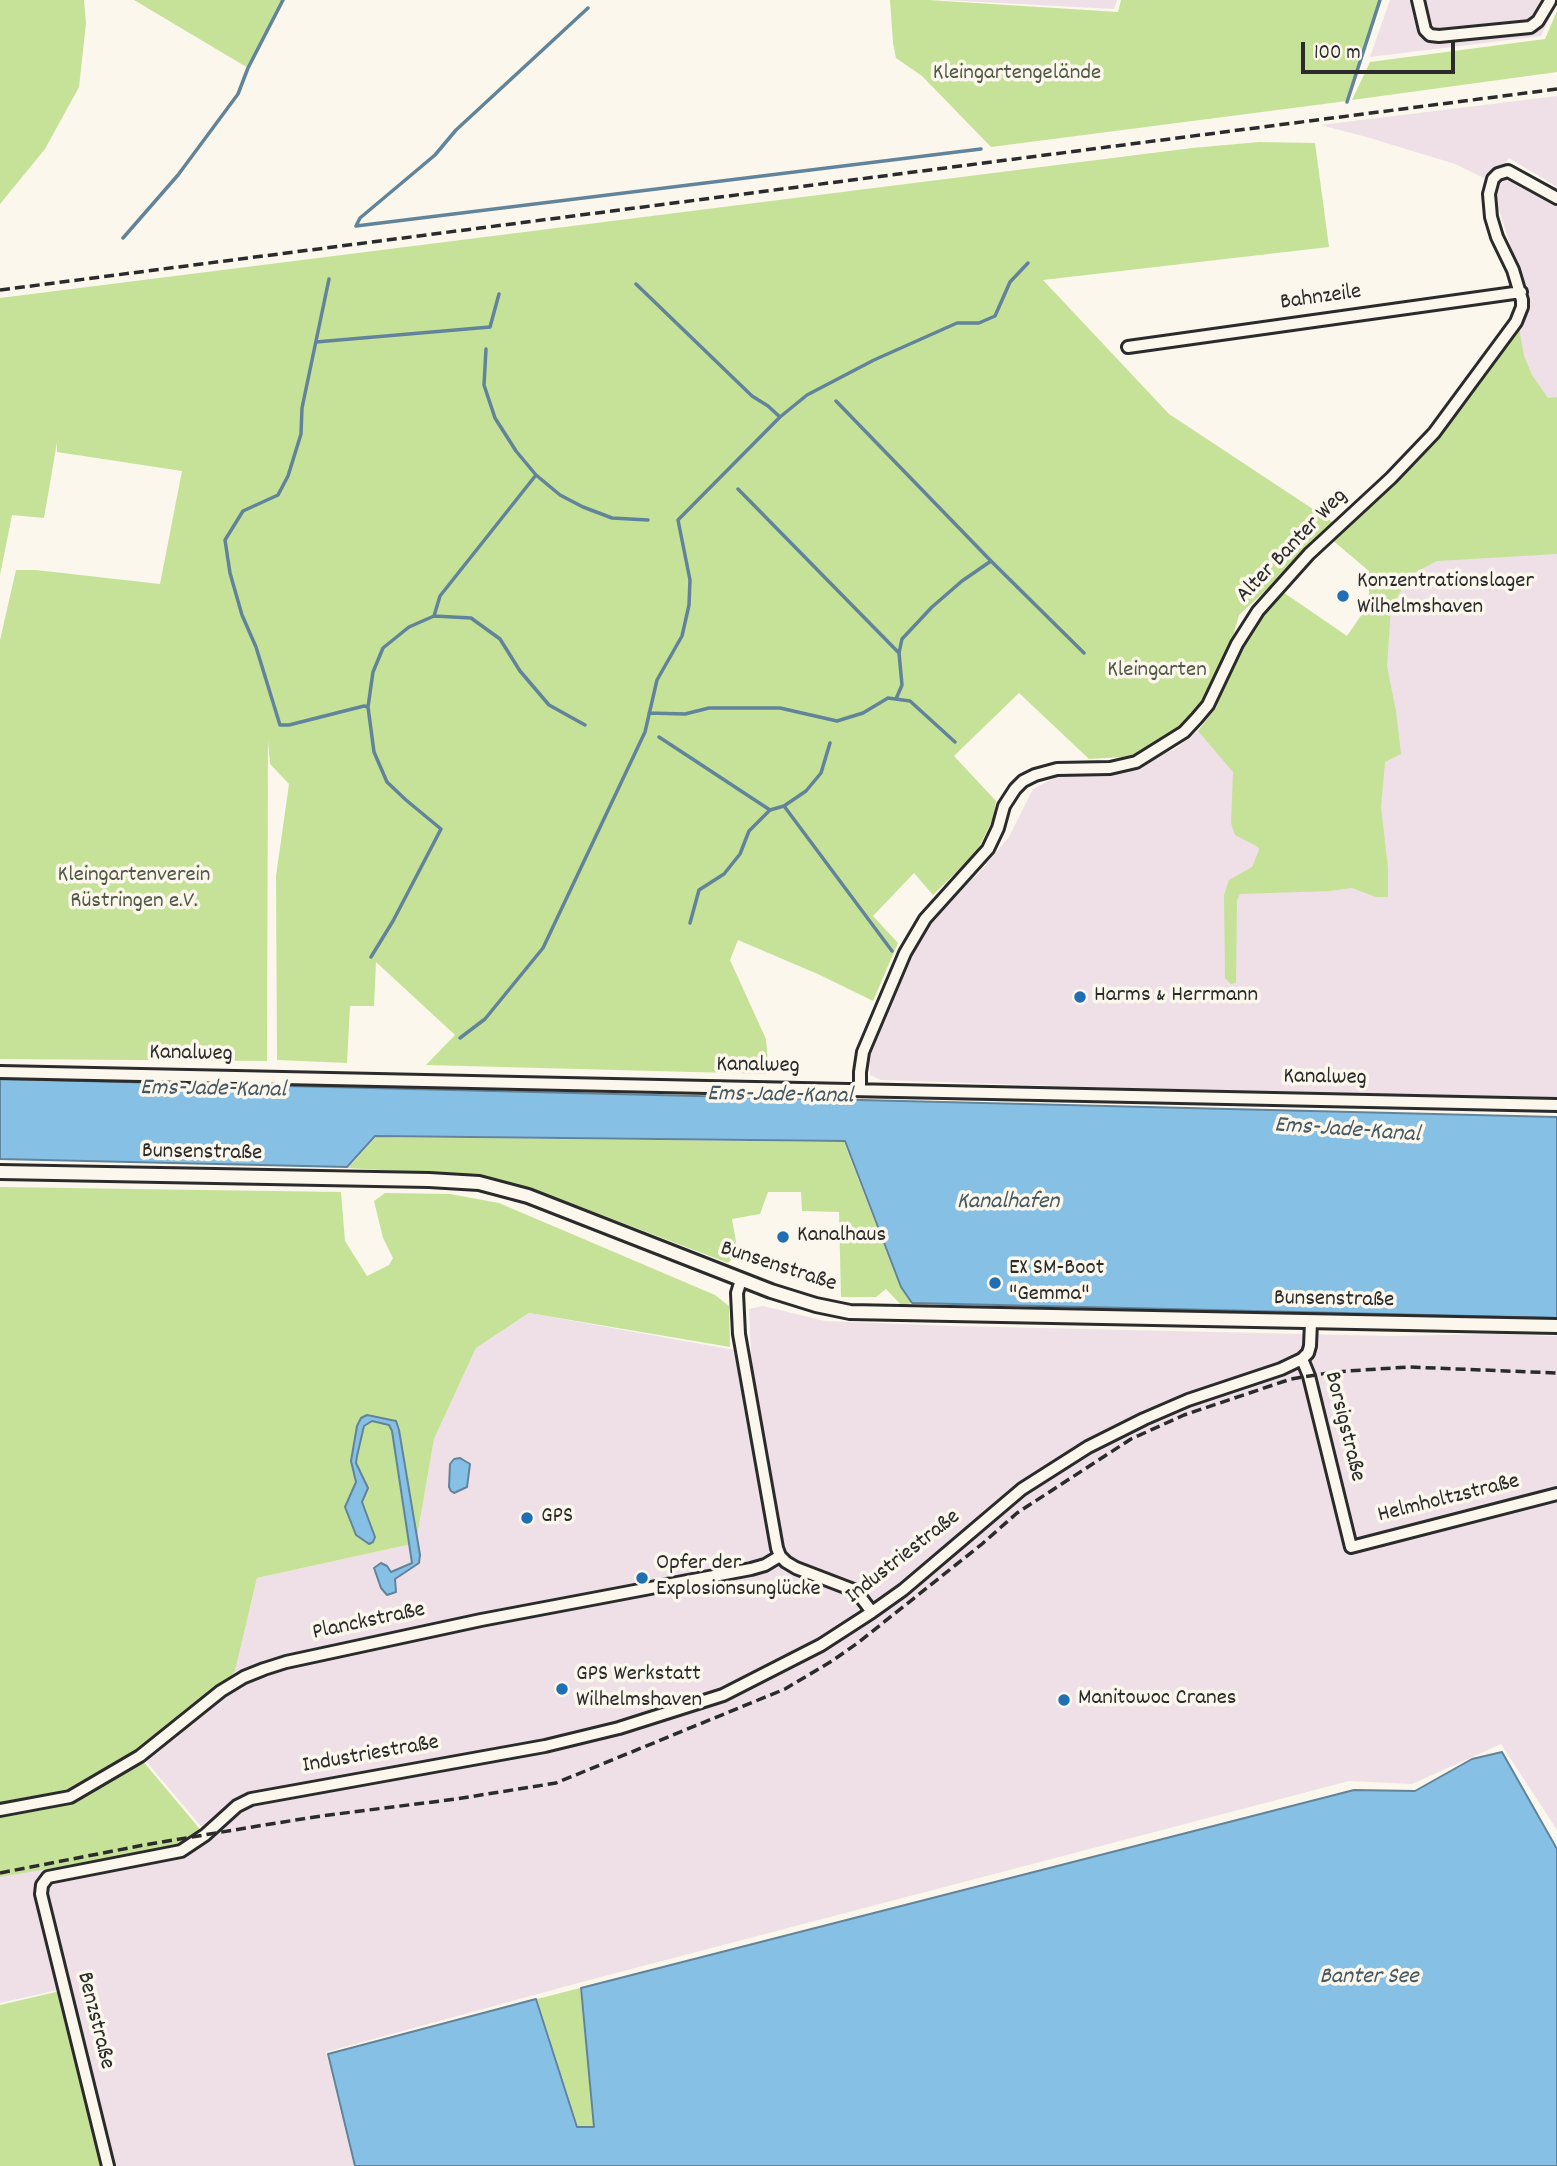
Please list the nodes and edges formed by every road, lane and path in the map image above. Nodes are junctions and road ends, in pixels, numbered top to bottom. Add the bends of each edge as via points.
1 (1418, 0) edge
2 (1550, 1) edge
3 (1557, 198) edge
4 (1521, 292) junction
5 (1128, 347) dead end
6 (0, 1072) edge
7 (860, 1090) junction
8 (1557, 1105) edge
9 (0, 1172) edge
10 (741, 1280) junction
11 (1311, 1322) junction
12 (1557, 1326) edge
13 (1302, 1359) junction
14 (1557, 1494) edge
15 (1350, 1547) joint
16 (780, 1556) junction
17 (872, 1612) junction
18 (0, 1810) edge
19 (41, 1885) joint
20 (108, 2166) edge

1 - 2 street via 1425,30 1439,36 1530,27
3 - 4 street via 1503,171 1490,187 1497,237
4 - 5 street, Bahnzeile
4 - 7 street, Alter Banter Weg via 1516,322 1434,433 1309,554 1258,611 1208,705 1184,732 1136,762 1045,772 1015,789 988,849 925,919 905,953 863,1052
6 - 7 street, Kanalweg
7 - 8 street, Kanalweg
9 - 10 street, Bunsenstraße via 480,1183 561,1208
10 - 11 street, Bunsenstraße via 816,1305 859,1312
10 - 16 street via 737,1293 739,1334
11 - 12 street, Bunsenstraße
11 - 13 street via 1311,1346
13 - 15 street, Borsigstraße via 1310,1376
13 - 17 street, Industriestraße via 1166,1409 1088,1447 1022,1489
14 - 15 street, Helmholtzstraße
16 - 17 street via 796,1568 856,1591
16 - 18 street, Planckstraße via 751,1569 481,1620 264,1668 221,1691 140,1756 70,1797
17 - 19 street, Industriestraße via 821,1645 723,1695 545,1746 251,1799 181,1852 48,1877
19 - 20 street, Benzstraße

